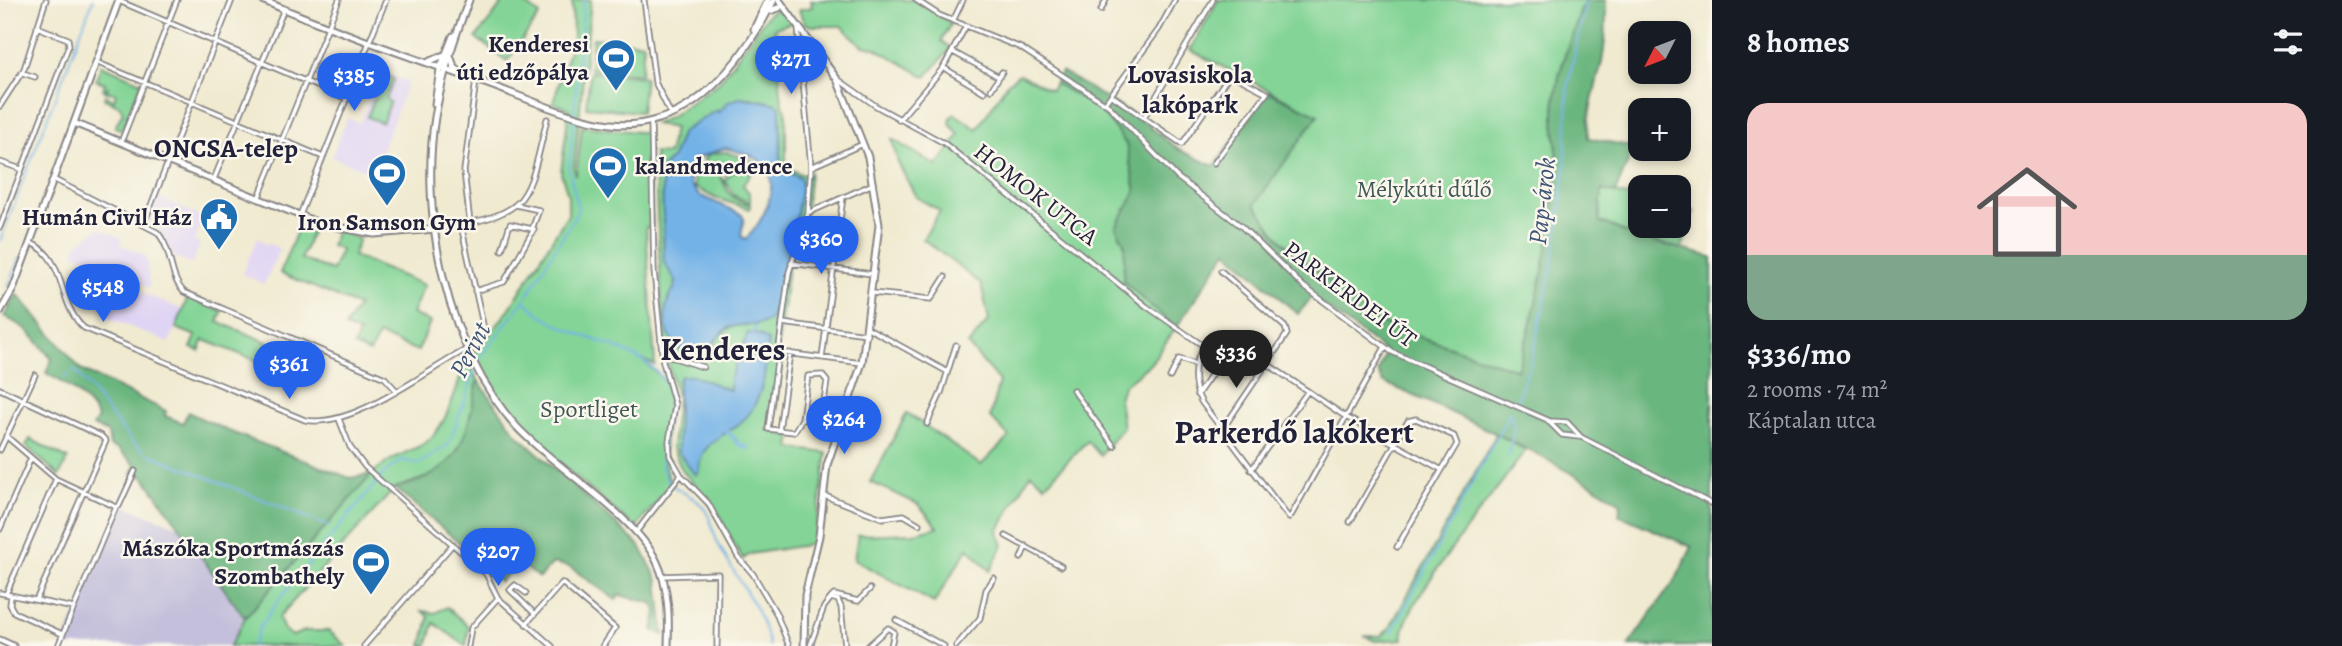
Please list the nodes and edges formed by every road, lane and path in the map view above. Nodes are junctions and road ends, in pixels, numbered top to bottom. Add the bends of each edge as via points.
1 (46, 0) edge
2 (177, 0) edge
3 (232, 0) edge
4 (262, 0) edge
5 (339, 0) edge
6 (386, 0) edge
7 (469, 0) edge
8 (644, 0) edge
9 (772, 0) edge
10 (916, 0) edge
11 (963, 0) edge
12 (1105, 0) edge
13 (1175, 0) edge
14 (1213, 0) edge
15 (119, 1) edge
16 (779, 8) junction
17 (284, 9) junction
18 (1101, 10) dead end
19 (787, 12) junction
20 (766, 13) junction
21 (462, 17) junction
22 (953, 21) junction
23 (169, 22) junction
24 (798, 23) junction
25 (37, 27) junction
26 (965, 27) junction
27 (327, 28) junction
28 (808, 36) junction
29 (799, 40) junction
30 (216, 43) junction
31 (370, 43) junction
32 (451, 50) junction
33 (953, 52) junction
34 (444, 55) junction
35 (734, 61) junction
36 (96, 62) junction
37 (262, 63) junction
38 (429, 63) junction
39 (443, 68) junction
40 (943, 68) junction
41 (23, 73) junction
42 (459, 73) junction
43 (34, 78) dead end
44 (438, 79) junction
45 (837, 79) junction
46 (476, 80) junction
47 (144, 82) junction
48 (306, 82) junction
49 (991, 90) dead end
50 (984, 92) dead end
51 (1111, 95) junction
52 (439, 98) junction
53 (347, 99) junction
54 (192, 102) junction
55 (1105, 103) junction
56 (0, 106) edge
57 (671, 115) junction
58 (1144, 117) junction
59 (547, 119) dead end
60 (898, 120) junction
61 (238, 121) junction
62 (651, 121) junction
63 (74, 123) junction
64 (434, 124) junction
65 (282, 140) junction
66 (121, 142) junction
67 (864, 144) junction
68 (323, 157) junction
69 (0, 162) edge
70 (168, 162) junction
71 (1214, 163) dead end
72 (811, 167) junction
73 (22, 170) junction
74 (53, 179) junction
75 (214, 181) junction
76 (874, 183) junction
77 (843, 197) junction
78 (258, 200) junction
79 (515, 205) junction
80 (808, 213) junction
81 (299, 217) junction
82 (144, 223) junction
83 (470, 223) junction
84 (461, 225) junction
85 (0, 227) edge
86 (436, 229) junction
87 (534, 229) junction
88 (29, 242) junction
89 (502, 250) dead end
90 (791, 263) junction
91 (835, 268) junction
92 (1221, 271) dead end
93 (875, 274) junction
94 (945, 278) dead end
95 (475, 291) junction
96 (872, 293) junction
97 (0, 312) edge
98 (782, 323) junction
99 (826, 328) junction
100 (484, 329) dead end
101 (868, 331) junction
102 (1234, 341) junction
103 (956, 345) dead end
104 (1205, 347) junction
105 (1385, 347) junction
106 (469, 352) junction
107 (778, 352) junction
108 (790, 353) junction
109 (662, 354) junction
110 (822, 358) junction
111 (777, 360) junction
112 (789, 362) junction
113 (862, 363) junction
114 (1269, 363) junction
115 (1196, 364) junction
116 (703, 367) dead end
117 (946, 371) junction
118 (35, 375) dead end
119 (1170, 377) dead end
120 (0, 388) edge
121 (396, 390) junction
122 (1073, 390) dead end
123 (1308, 391) junction
124 (1197, 395) junction
125 (23, 399) junction
126 (1346, 417) junction
127 (339, 419) junction
128 (802, 419) junction
129 (1547, 420) junction
130 (821, 422) junction
131 (927, 424) dead end
132 (841, 426) junction
133 (779, 430) junction
134 (1222, 430) junction
135 (6, 436) junction
136 (1581, 437) junction
137 (1394, 444) junction
138 (1114, 446) dead end
139 (0, 450) edge
140 (31, 458) junction
141 (1251, 470) junction
142 (1442, 470) junction
143 (135, 471) dead end
144 (681, 475) junction
145 (56, 479) junction
146 (84, 490) junction
147 (824, 496) junction
148 (1712, 505) edge
149 (116, 507) junction
150 (1350, 522) dead end
151 (919, 524) dead end
152 (0, 529) edge
153 (636, 532) junction
154 (1006, 536) dead end
155 (453, 544) junction
156 (1026, 546) junction
157 (1397, 547) dead end
158 (1021, 558) dead end
159 (1061, 566) dead end
160 (662, 576) junction
161 (994, 578) dead end
162 (870, 589) dead end
163 (0, 593) edge
164 (526, 593) dead end
165 (8, 594) junction
166 (37, 598) junction
167 (498, 598) junction
168 (831, 598) junction
169 (74, 608) junction
170 (535, 614) junction
171 (896, 621) dead end
172 (526, 624) junction
173 (63, 634) junction
174 (0, 640) edge
175 (550, 645) edge
176 (13, 646) edge
177 (58, 646) edge
178 (364, 646) edge
179 (468, 646) edge
180 (603, 646) edge
181 (668, 646) edge
182 (717, 646) edge
183 (789, 646) edge
184 (804, 646) edge
185 (810, 646) edge
186 (845, 646) edge
187 (868, 646) edge
188 (891, 646) edge
189 (944, 646) edge
190 (956, 646) edge

1 - 25 street
2 - 23 street
3 - 30 street
4 - 17 street
5 - 27 street
6 - 31 street
7 - 21 street
8 - 57 street via 655,82
9 - 16 street
9 - 19 street
9 - 20 street
9 - 35 street
10 - 22 street, PARKERDEI ÚT
11 - 22 street
12 - 18 street
13 - 51 street
14 - 58 street
15 - 23 street
15 - 36 street
16 - 19 street
16 - 20 street
17 - 27 street
17 - 37 street
19 - 24 street
20 - 35 street
21 - 32 street
21 - 34 street
22 - 26 street, PARKERDEI ÚT
23 - 30 street
23 - 47 street
24 - 28 street
24 - 29 street
25 - 41 street
25 - 73 street via 69,41
26 - 33 street
26 - 55 street, PARKERDEI ÚT via 1020,48
27 - 31 street
27 - 48 street
28 - 29 street
28 - 45 street
29 - 72 street
30 - 37 street
30 - 54 street
31 - 38 street
31 - 53 street
32 - 39 street
32 - 42 street
33 - 40 street
33 - 49 street via 1000,75
34 - 38 street
34 - 39 street
35 - 57 street via 704,94
36 - 47 street
36 - 63 street
37 - 48 street
37 - 61 street
38 - 39 street
38 - 44 street
39 - 42 street
39 - 44 street
39 - 52 street
40 - 50 street
40 - 60 street
41 - 43 street
41 - 56 street
42 - 46 street
42 - 52 street via 446,78
44 - 64 street
45 - 60 street, HOMOK UTCA
45 - 67 street
46 - 62 street via 582,117 615,124
46 - 83 street via 464,171
47 - 54 street
47 - 66 street
48 - 53 street
48 - 65 street
51 - 55 street
51 - 58 street
52 - 64 street
53 - 68 street
54 - 61 street
54 - 70 street
55 - 105 street, PARKERDEI ÚT via 1177,177 1303,286
57 - 62 street
58 - 71 street via 1182,144 1230,74 1267,93
59 - 79 street via 533,179
60 - 104 street, HOMOK UTCA via 944,143 1146,306
61 - 65 street
61 - 75 street
62 - 109 street via 654,271
63 - 66 street
63 - 74 street
64 - 86 street
65 - 68 street
65 - 78 street
66 - 70 street
67 - 72 street
67 - 76 street
68 - 81 street
69 - 73 street
70 - 75 street
70 - 82 street
72 - 80 street
73 - 85 street
74 - 82 street
74 - 88 street
75 - 78 street
76 - 77 street
76 - 93 street via 880,225
77 - 80 street
77 - 91 street
78 - 81 street
79 - 83 street via 497,216
79 - 87 street via 539,209
80 - 90 street
81 - 86 street via 362,233
82 - 121 street via 163,240 184,292 385,378
83 - 84 street
84 - 86 street
84 - 95 street
86 - 106 street via 449,296
87 - 89 street via 510,224
87 - 95 street via 504,282
88 - 97 street
88 - 127 street via 50,257 70,312 91,332 297,418
90 - 91 street
90 - 98 street
91 - 93 street
91 - 99 street
92 - 114 street via 1287,330
93 - 96 street
94 - 96 street via 933,298
95 - 100 street
96 - 101 street
98 - 99 street
98 - 107 street
99 - 101 street
99 - 110 street
101 - 113 street
101 - 117 street
102 - 104 street via 1219,338
102 - 114 street
102 - 124 street
103 - 117 street
104 - 115 street
105 - 126 street
105 - 129 street, PARKERDEI ÚT
106 - 121 street
106 - 153 street via 481,377 519,429
107 - 108 street
107 - 111 street
108 - 110 street
108 - 112 street
109 - 116 street
109 - 144 street via 675,405 669,449
110 - 113 street
111 - 112 street
111 - 133 street via 768,429
112 - 133 street
113 - 132 street
114 - 123 street
114 - 134 street
115 - 119 street via 1180,359
115 - 124 street
117 - 131 street
118 - 125 street
120 - 125 street
121 - 127 street
122 - 138 street
123 - 126 street
123 - 141 street
124 - 134 street
125 - 135 street
125 - 146 street via 105,439
126 - 137 street
126 - 141 street via 1289,518
127 - 155 street via 354,455
128 - 130 street
128 - 130 street via 808,376 822,375 827,381
128 - 133 street via 797,431
129 - 136 street, PARKERDEI ÚT via 1562,435
129 - 136 street, PARKERDEI ÚT via 1567,422
130 - 132 street
132 - 147 street via 827,465
134 - 141 street
135 - 139 street
135 - 140 street
136 - 148 street, PARKERDEI ÚT
137 - 142 street
137 - 142 street via 1410,419 1454,436 1457,444
137 - 150 street
140 - 145 street
140 - 152 street
142 - 157 street
143 - 149 street
144 - 153 street
144 - 183 street via 708,503 738,557 753,574
145 - 146 street
145 - 165 street
146 - 149 street
146 - 166 street
147 - 151 street via 882,518 904,515
147 - 184 street via 805,595
149 - 169 street
153 - 160 street
154 - 156 street
155 - 167 street via 486,574
155 - 178 street
156 - 158 street
156 - 159 street
160 - 181 street
160 - 182 street via 719,574
161 - 190 street via 986,590 980,618
162 - 168 street via 858,601
163 - 165 street
164 - 170 street via 515,585 510,591
165 - 166 street
165 - 173 street via 14,612
166 - 169 street
167 - 172 street
167 - 179 street via 471,628
168 - 185 street
168 - 186 street via 841,607
169 - 173 street
170 - 172 street
170 - 180 street via 559,585 566,584 615,628
171 - 189 street
172 - 175 street
173 - 177 street
174 - 176 street
187 - 188 street via 888,628 894,632

